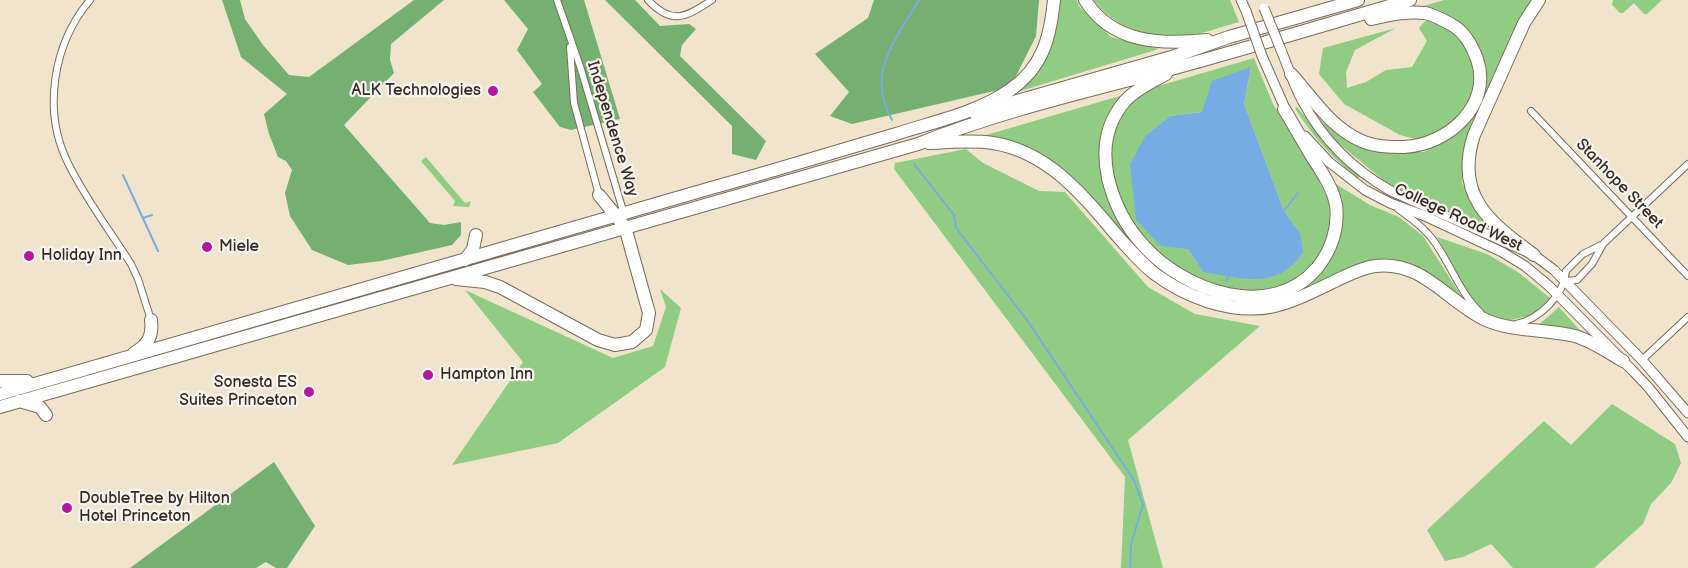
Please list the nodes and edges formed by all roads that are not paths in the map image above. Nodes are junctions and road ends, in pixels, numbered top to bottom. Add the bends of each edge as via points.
1 (90, 0) edge
2 (557, 0) edge
3 (648, 0) edge
4 (712, 0) edge
5 (1054, 0) edge
6 (1085, 0) edge
7 (1241, 0) edge
8 (1358, 0) edge
9 (1410, 0) edge
10 (1539, 0) edge
11 (1262, 4) edge
12 (1328, 24) junction
13 (1229, 37) junction
14 (570, 41) junction
15 (1179, 66) junction
16 (1291, 74) junction
17 (1284, 109) junction
18 (1531, 111) dead end
19 (947, 118) junction
20 (918, 144) junction
21 (1688, 164) edge
22 (599, 195) junction
23 (1390, 203) junction
24 (1632, 216) junction
25 (621, 219) junction
26 (584, 225) junction
27 (1603, 244) junction
28 (498, 250) junction
29 (1534, 255) junction
30 (465, 260) junction
31 (1688, 276) edge
32 (449, 279) junction
33 (1565, 281) junction
34 (1557, 294) junction
35 (1688, 317) edge
36 (151, 320) junction
37 (1504, 326) junction
38 (184, 341) junction
39 (128, 357) junction
40 (1642, 360) junction
41 (1623, 361) junction
42 (0, 381) edge
43 (56, 384) junction
44 (0, 394) edge
45 (19, 401) junction
46 (0, 406) edge
47 (1688, 413) edge
48 (1688, 437) edge

1 - 36 street via 67,36 59,57 55,124 68,162 131,264
2 - 14 street, Independence Way
3 - 4 street via 674,17 691,14
5 - 19 highway via 1048,40 1031,71 1010,90
6 - 13 highway via 1093,13 1128,36 1192,42
7 - 17 street, College Road West, bridge
8 - 13 highway
9 - 12 highway
10 - 29 highway via 1524,23 1474,135 1467,168 1484,214
11 - 16 street, College Road West, bridge
12 - 15 highway
12 - 16 highway via 1398,13 1427,13 1445,20 1473,46 1480,66 1476,100 1468,114 1435,140 1413,147 1387,148 1365,143 1345,132
13 - 19 highway via 981,112
14 - 22 street, Independence Way via 574,103
14 - 25 street, Independence Way
15 - 17 highway via 1136,91 1116,113 1105,149 1106,166 1116,205 1143,246 1162,263 1204,287 1252,297 1274,295 1309,277 1333,241 1336,204 1328,182
15 - 20 highway
16 - 29 street, College Road West via 1319,128 1360,171 1402,196
17 - 23 street, College Road West via 1329,162 1365,190
18 - 24 street, Stanhope Street
19 - 25 highway
20 - 25 highway
20 - 37 highway via 994,143 1040,160 1077,189 1154,274 1191,296 1210,302 1253,309 1276,307 1362,270 1390,266 1417,272 1478,315
21 - 24 street
22 - 25 highway
22 - 26 highway via 593,218
23 - 34 street, College Road West via 1502,252
23 - 37 street via 1426,231 1475,307
24 - 27 street
24 - 31 street, Stanhope Street
25 - 26 highway
25 - 32 highway
25 - 32 highway via 649,313 646,330 632,342 615,345 598,340 500,287
26 - 28 highway
27 - 33 street via 1572,264
27 - 33 street via 1577,280
28 - 30 highway
28 - 30 highway via 476,235
29 - 33 street, College Road West
30 - 38 highway
32 - 43 highway
33 - 34 street
33 - 40 street, College Road West
34 - 37 street via 1530,321
34 - 41 street, College Road West
35 - 40 street
36 - 38 highway via 166,337
36 - 39 highway via 148,341
37 - 41 highway via 1586,339
38 - 39 highway
39 - 43 highway
40 - 47 street, College Road West
41 - 48 street, College Road West
42 - 43 highway
43 - 44 highway
43 - 45 highway
43 - 45 highway via 46,415 40,407
45 - 46 highway

